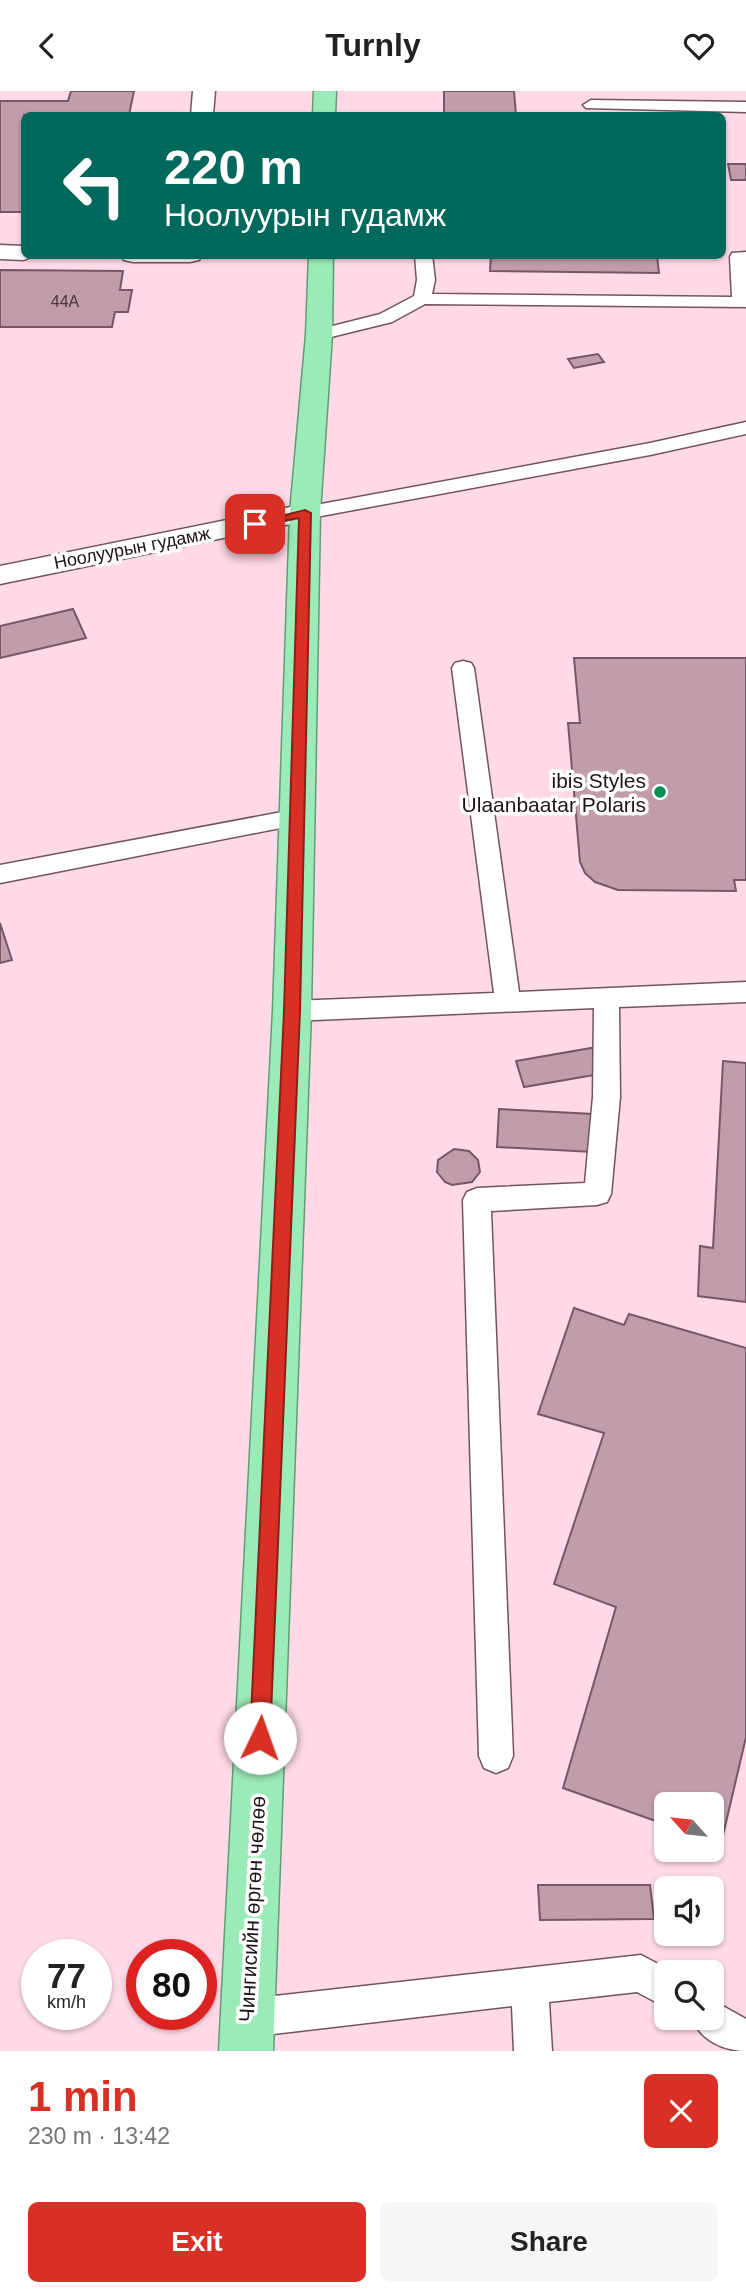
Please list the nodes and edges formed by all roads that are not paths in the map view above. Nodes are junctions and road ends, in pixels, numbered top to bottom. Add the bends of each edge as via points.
1 (204, 91) edge
2 (324, 91) edge
3 (591, 104) edge
4 (746, 107) edge
5 (202, 112) edge
6 (324, 112) edge
7 (0, 252) edge
8 (21, 253) edge
9 (746, 257) edge
10 (321, 259) edge
11 (423, 259) edge
12 (422, 299) junction
13 (744, 302) edge
14 (319, 335) junction
15 (746, 428) edge
16 (305, 513) junction
17 (0, 575) edge
18 (463, 669) dead end
19 (298, 817) junction
20 (0, 874) edge
21 (746, 992) edge
22 (606, 998) junction
23 (508, 1002) junction
24 (292, 1011) junction
25 (496, 1756) dead end
26 (654, 1982) edge
27 (530, 1985) junction
28 (724, 2027) edge
29 (247, 2034) edge
30 (746, 2041) edge
31 (533, 2051) edge

1 - 5 street
2 - 6 highway
3 - 4 lane
7 - 8 street
9 - 13 lane via 738,257
10 - 14 highway, Чингисийн өргөн чөлөө
11 - 12 lane
12 - 13 lane
12 - 14 lane via 386,319
14 - 16 highway, Чингисийн өргөн чөлөө
15 - 16 lane
16 - 17 street, Ноолуурын гудамж
16 - 19 highway, Чингисийн өргөн чөлөө
18 - 23 lane
19 - 20 lane
19 - 24 highway, Чингисийн өргөн чөлөө
21 - 22 lane
22 - 23 lane
22 - 25 lane via 609,1100 597,1194 477,1200
23 - 24 lane
24 - 29 highway, Чингисийн өргөн чөлөө
26 - 27 lane via 641,1973
27 - 29 lane
27 - 31 lane
28 - 30 lane

